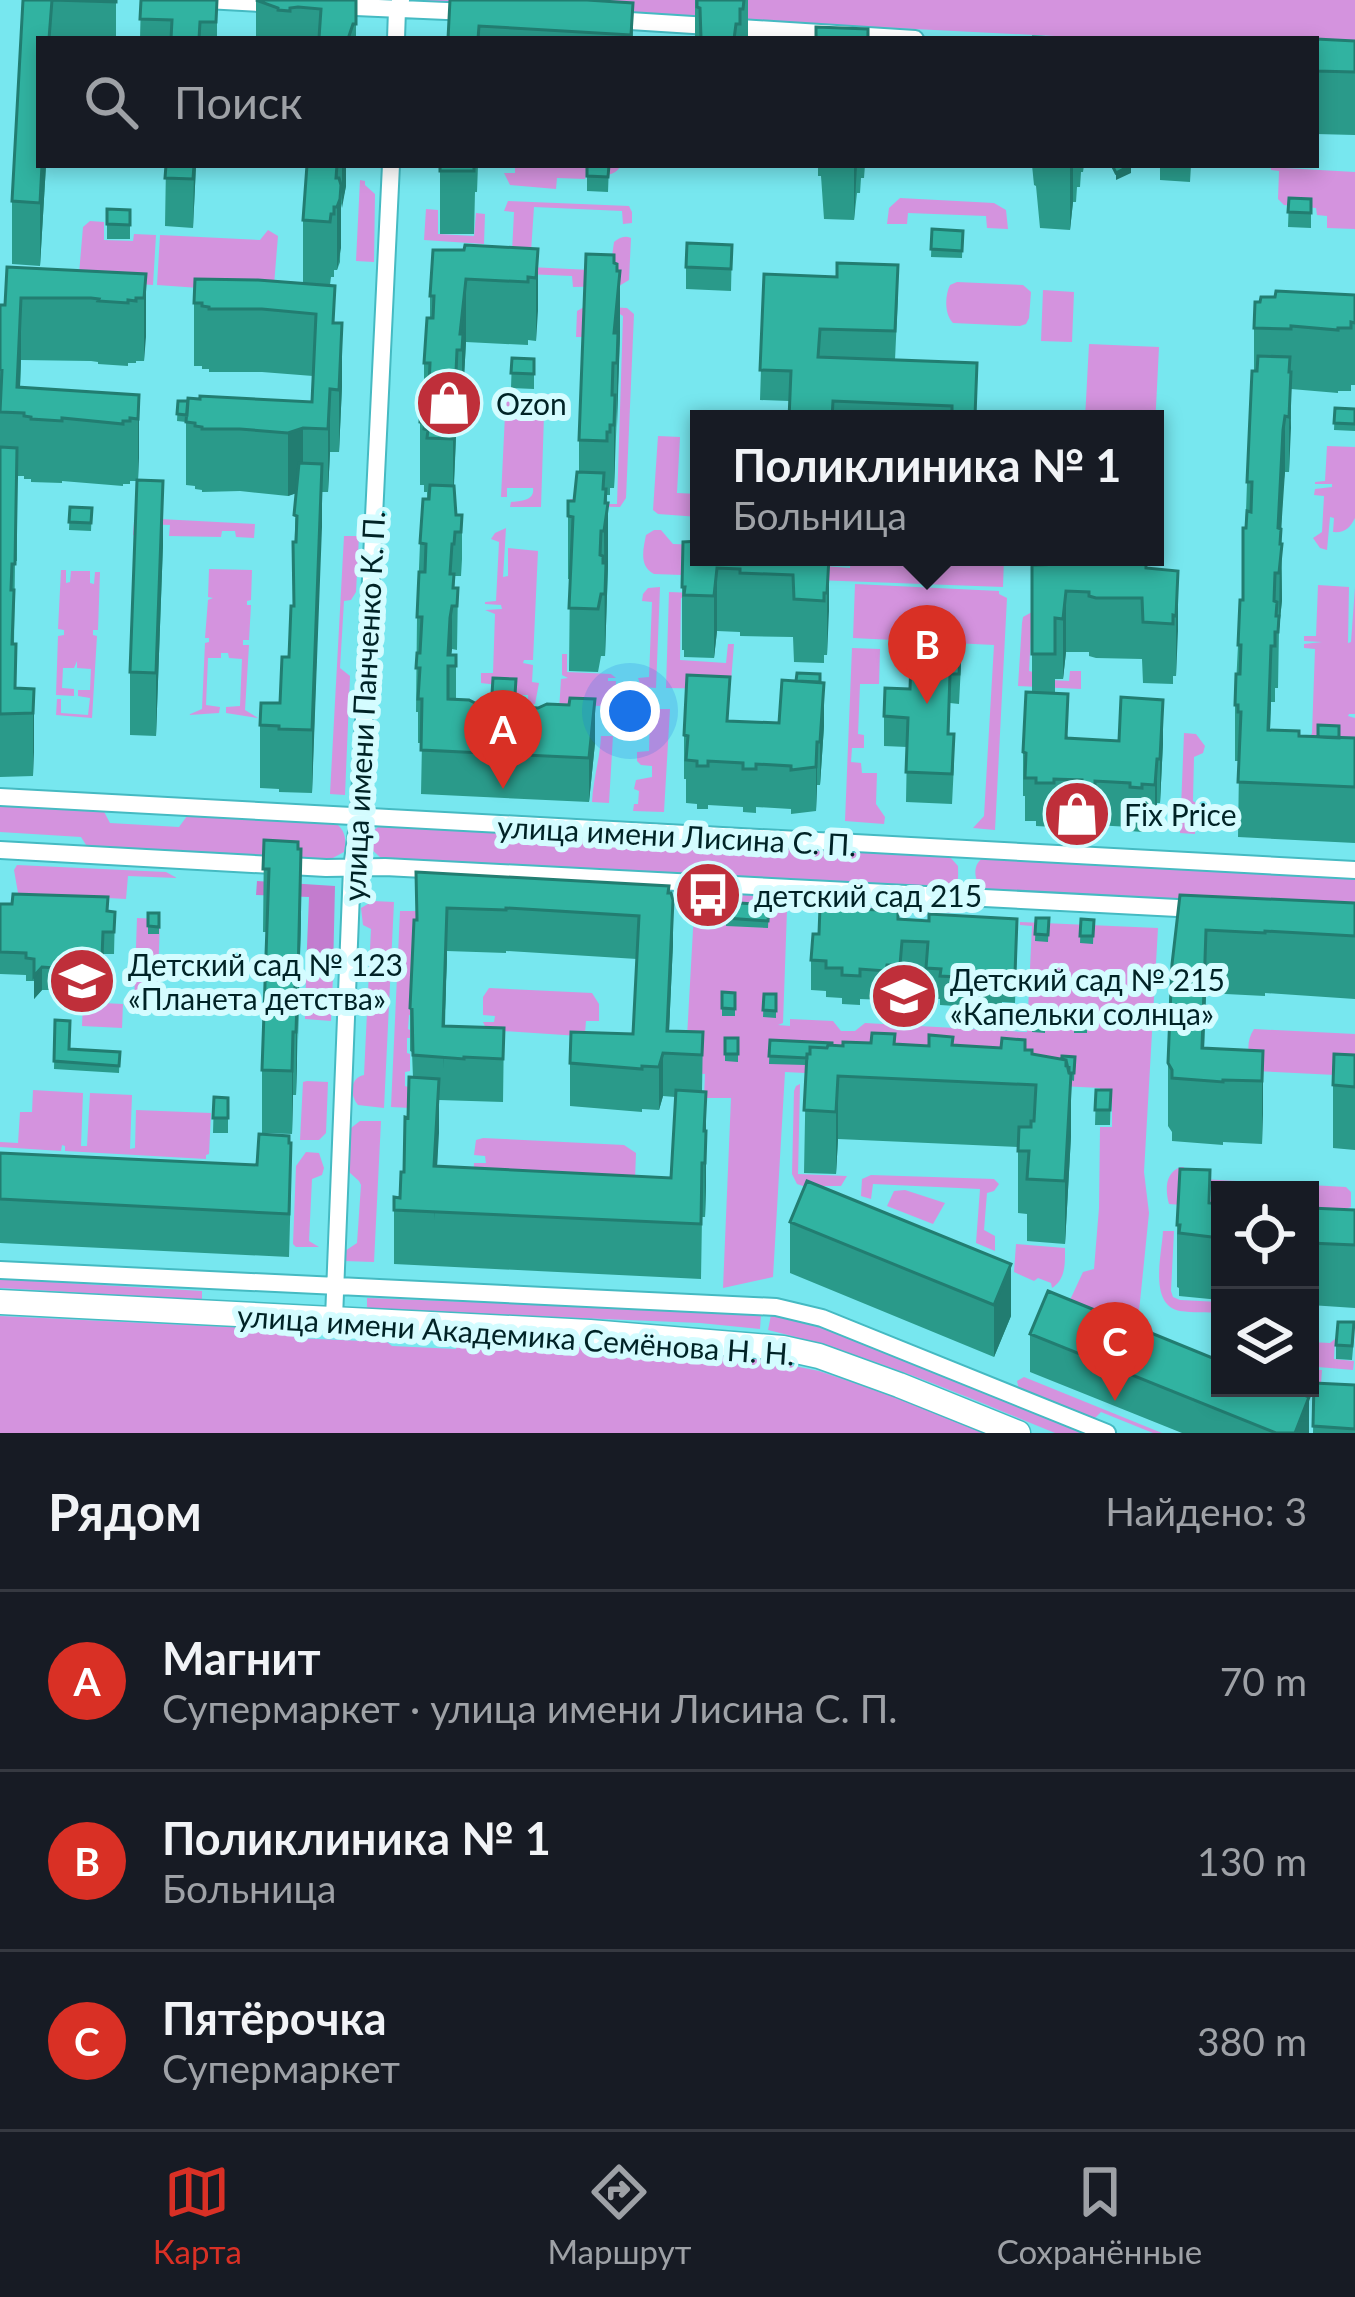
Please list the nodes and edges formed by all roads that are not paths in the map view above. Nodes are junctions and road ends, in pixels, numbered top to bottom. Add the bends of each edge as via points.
1 (206, 0) edge
2 (285, 4) edge
3 (399, 4) edge
4 (306, 5) edge
5 (482, 13) edge
6 (599, 19) edge
7 (396, 36) edge
8 (868, 36) edge
9 (391, 168) edge
10 (0, 797) edge
11 (359, 817) junction
12 (0, 850) edge
13 (352, 868) junction
14 (1355, 870) edge
15 (1219, 910) edge
16 (0, 1270) edge
17 (335, 1287) junction
18 (0, 1302) edge
19 (334, 1318) junction
20 (1018, 1433) edge
21 (1107, 1433) edge

1 - 2 street
3 - 4 street
3 - 5 street
3 - 7 street
6 - 8 street
9 - 11 street, улица имени Панченко К. П.
10 - 11 street, улица имени Лисина С. П.
11 - 13 street, улица имени Панченко К. П.
11 - 14 street, улица имени Лисина С. П.
12 - 13 street, улица имени Лисина С. П.
13 - 15 street, улица имени Лисина С. П.
13 - 17 street, улица имени Панченко К. П.
16 - 17 street
17 - 19 street, улица имени Панченко К. П.
17 - 21 street via 776,1307 822,1318
18 - 19 main road, улица имени Академика Семёнова Н. Н.
19 - 20 main road, улица имени Академика Семёнова Н. Н. via 783,1348

